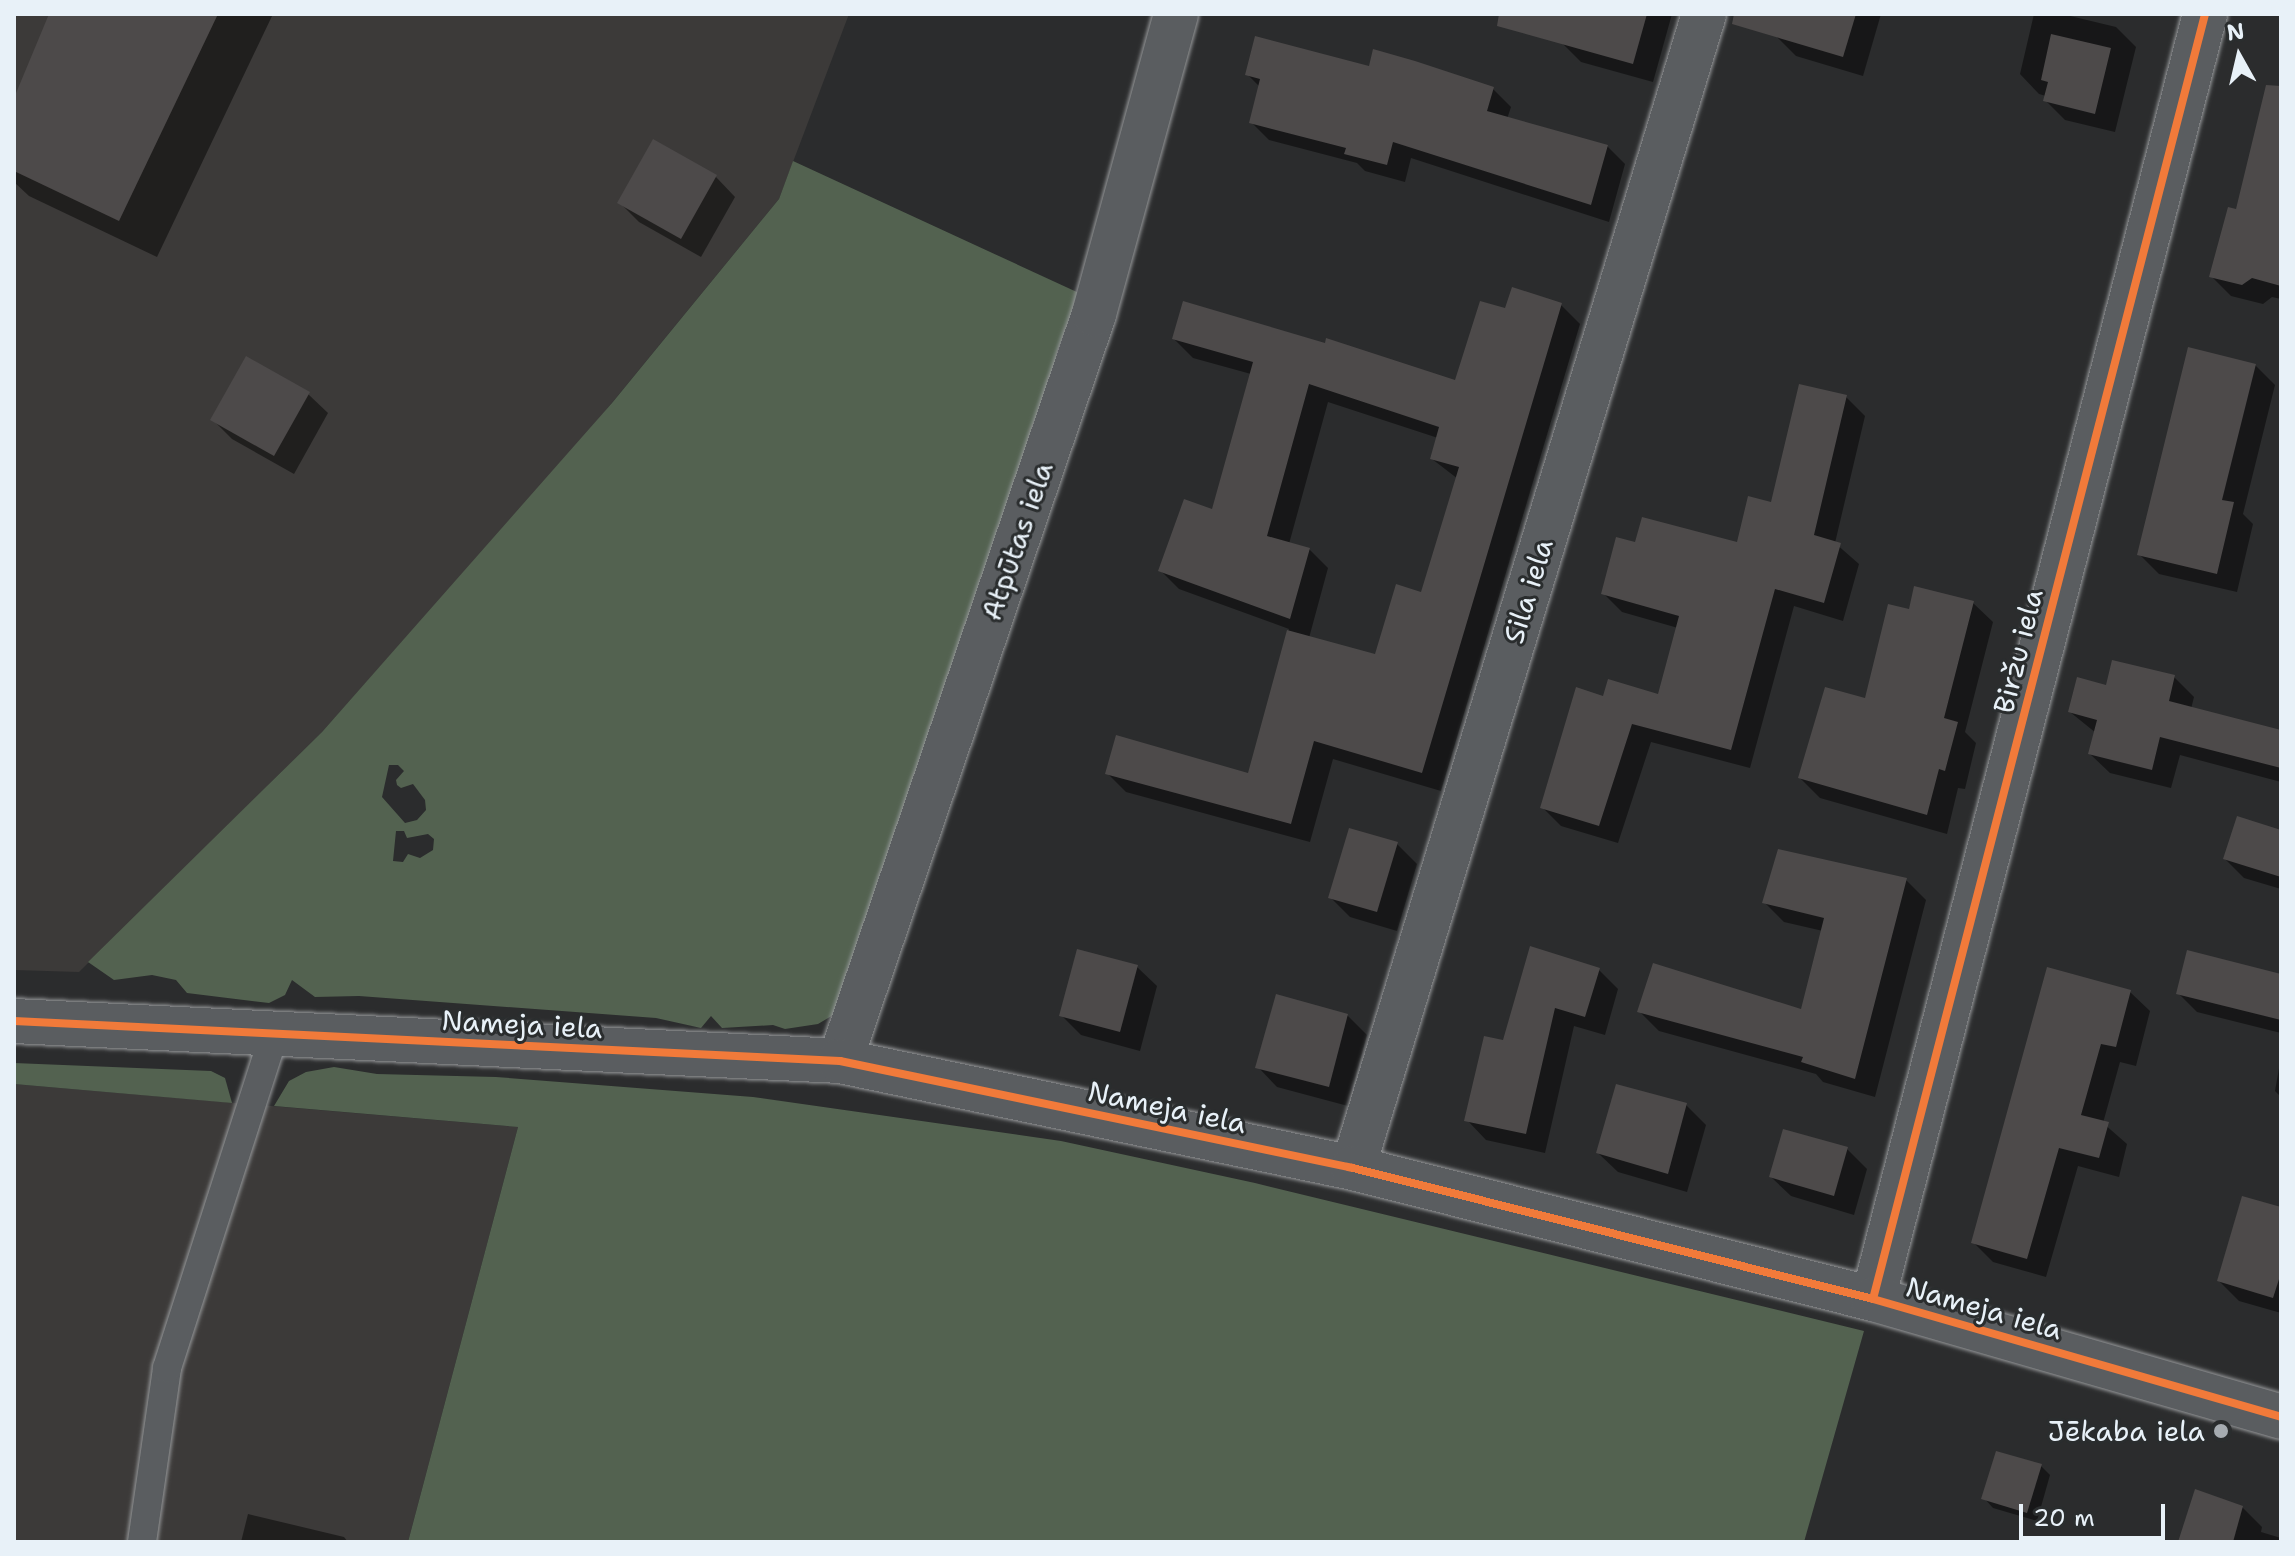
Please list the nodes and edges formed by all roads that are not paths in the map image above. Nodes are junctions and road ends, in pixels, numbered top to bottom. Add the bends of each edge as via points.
1 (1176, 14) edge
2 (1704, 14) edge
3 (2205, 14) edge
4 (14, 1021) edge
5 (274, 1034) junction
6 (840, 1061) junction
7 (1353, 1168) junction
8 (1873, 1299) junction
9 (2281, 1417) edge
10 (142, 1542) edge

1 - 6 street, Atpūtas iela via 1094,314
2 - 7 street, Sila iela
3 - 8 street, Biržu iela
4 - 5 street, Nameja iela
5 - 6 street, Nameja iela
5 - 10 lane via 167,1368
6 - 7 street, Nameja iela
7 - 8 street, Nameja iela
8 - 9 street, Nameja iela

